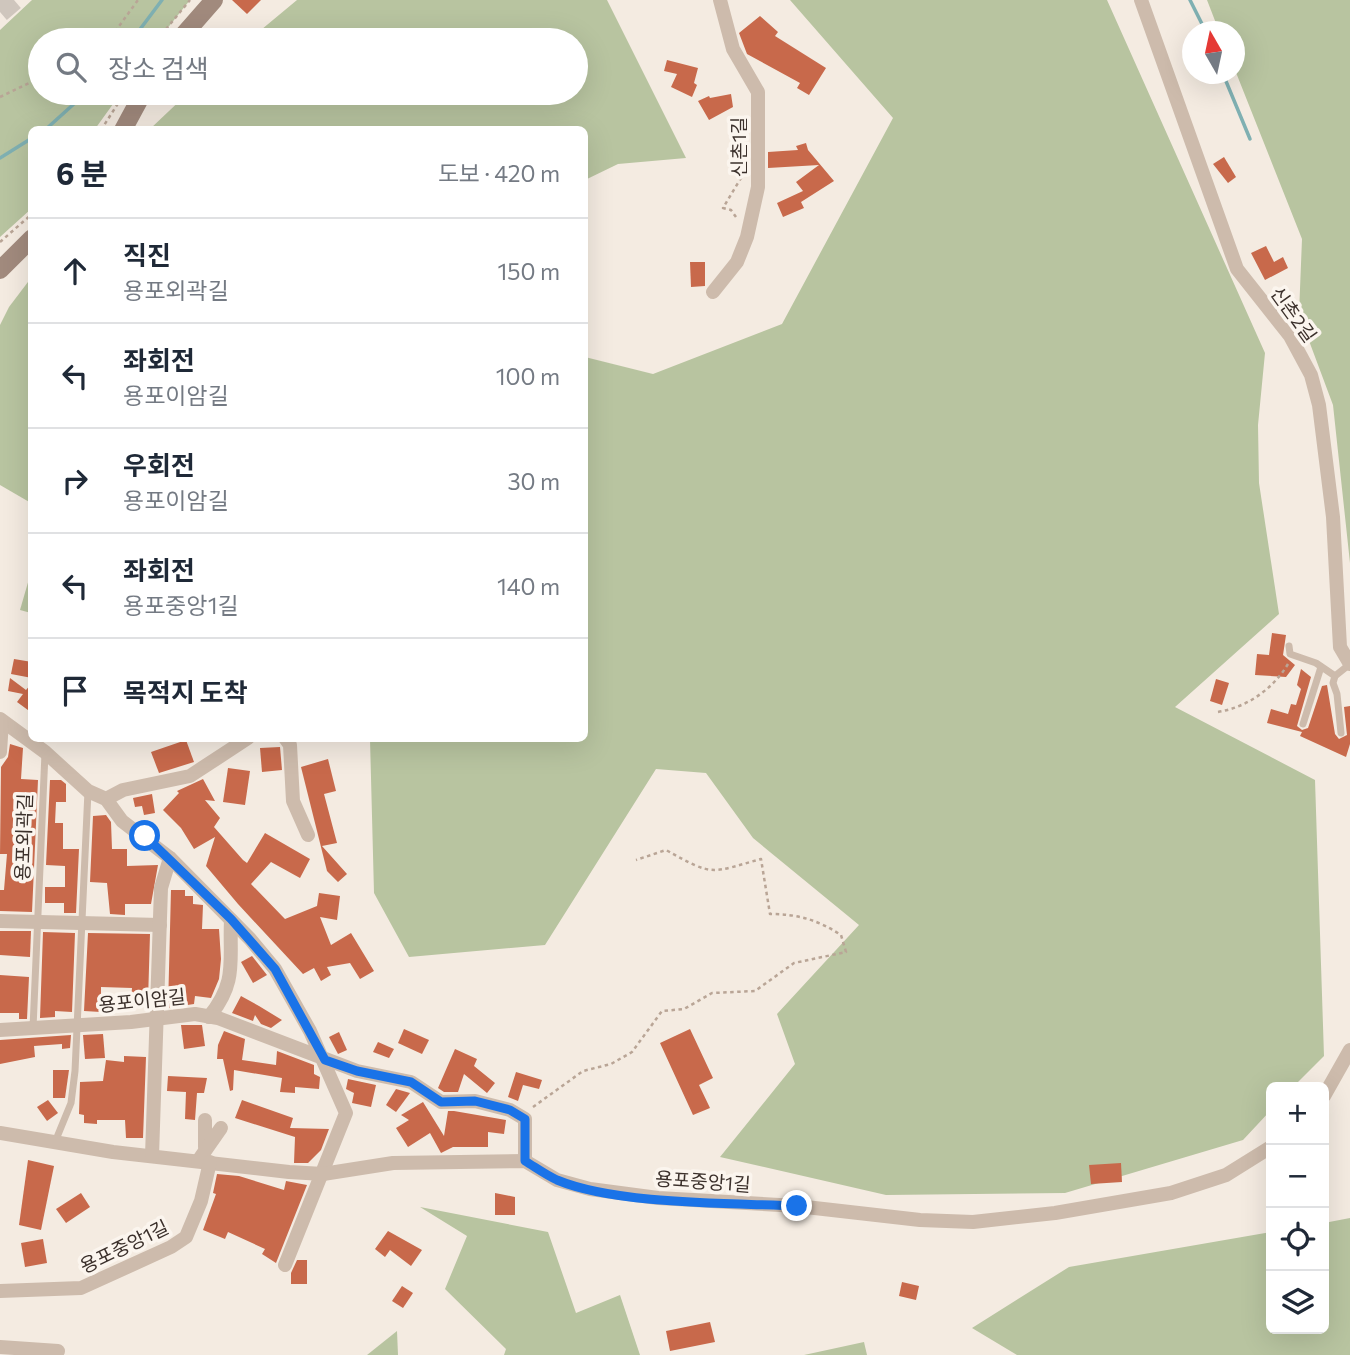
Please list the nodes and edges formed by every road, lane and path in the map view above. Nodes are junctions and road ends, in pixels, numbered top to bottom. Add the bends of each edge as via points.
1 (138, 0) edge
2 (190, 0) edge
3 (214, 0) edge
4 (720, 0) edge
5 (1141, 0) edge
6 (118, 28) edge
7 (168, 28) edge
8 (190, 28) edge
9 (28, 84) edge
10 (0, 97) edge
11 (117, 105) edge
12 (137, 105) edge
13 (103, 126) edge
14 (125, 126) edge
15 (758, 157) junction
16 (736, 217) dead end
17 (28, 218) edge
18 (0, 242) edge
19 (28, 242) edge
20 (0, 270) edge
21 (713, 292) dead end
22 (1289, 646) dead end
23 (1294, 656) junction
24 (1350, 664) edge
25 (1321, 667) junction
26 (1335, 676) junction
27 (1218, 712) dead end
28 (1, 720) edge
29 (1303, 724) dead end
30 (1342, 733) dead end
31 (28, 740) edge
32 (31, 742) edge
33 (242, 742) edge
34 (288, 742) edge
35 (0, 752) edge
36 (45, 752) junction
37 (88, 791) junction
38 (106, 800) junction
39 (309, 835) dead end
40 (170, 858) junction
41 (636, 860) dead end
42 (231, 919) junction
43 (0, 921) edge
44 (38, 922) junction
45 (83, 924) junction
46 (160, 925) junction
47 (209, 1017) junction
48 (155, 1019) junction
49 (77, 1026) junction
50 (33, 1028) junction
51 (0, 1030) edge
52 (1350, 1050) edge
53 (325, 1060) junction
54 (1329, 1087) edge
55 (525, 1119) junction
56 (205, 1120) dead end
57 (221, 1128) dead end
58 (0, 1133) edge
59 (55, 1143) junction
60 (205, 1147) junction
61 (1266, 1150) edge
62 (152, 1156) junction
63 (525, 1161) junction
64 (204, 1162) junction
65 (323, 1174) junction
66 (285, 1265) dead end
67 (0, 1291) edge
68 (0, 1347) edge
69 (58, 1351) dead end

1 - 6 path
2 - 7 path
3 - 8 main road
4 - 15 street, 신촌1길 via 733,49 758,92
5 - 24 street, 신촌2길 via 1237,268 1290,336 1311,375 1333,517 1340,647
9 - 10 path
11 - 13 path
12 - 14 main road
15 - 16 path via 723,208
15 - 21 street, 신촌1길 via 758,187 747,237 737,262
17 - 18 path
19 - 20 main road
22 - 23 lane
23 - 25 lane
23 - 27 path via 1255,700
24 - 26 lane
25 - 26 lane
25 - 29 lane
26 - 30 lane
28 - 31 street
28 - 35 street
32 - 36 street
33 - 38 street via 190,776 123,790
34 - 39 street via 293,801
36 - 37 street
36 - 44 lane, 용포외곽길
37 - 38 street
37 - 45 lane, 용포이암길
38 - 40 street via 122,821
40 - 42 street
40 - 46 street
41 - 55 path via 666,850 701,870 723,871 761,859 770,914 793,914 820,922 841,935 846,952 794,963 755,991 712,993 684,1009 662,1011 632,1052 611,1064 583,1071 534,1106
42 - 47 street via 231,979 225,997
42 - 53 street via 275,969
43 - 44 street
44 - 45 street
44 - 50 lane, 용포외곽길
45 - 46 street
45 - 49 lane, 용포이암길
46 - 48 street
47 - 48 street, 용포이암길 via 195,1014
47 - 53 street, 용포이암길
48 - 49 street, 용포이암길
48 - 62 street
49 - 50 street, 용포이암길
49 - 59 lane, 용포이암길 via 71,1103
50 - 51 street, 용포이암길
52 - 54 street
53 - 55 street, 용포이암길 via 411,1082 441,1102 475,1101
53 - 65 street via 346,1113
55 - 63 street
56 - 60 street
57 - 60 street
58 - 59 street
59 - 62 street
60 - 64 street, 용포중앙1길
61 - 63 street, 용포중앙1길 via 1226,1175 1171,1194 973,1222 590,1189 557,1180
62 - 64 street
63 - 65 street via 393,1163
64 - 65 street
64 - 67 street, 용포중앙1길 via 201,1201 186,1237 171,1247 80,1288
65 - 66 street
68 - 69 street

